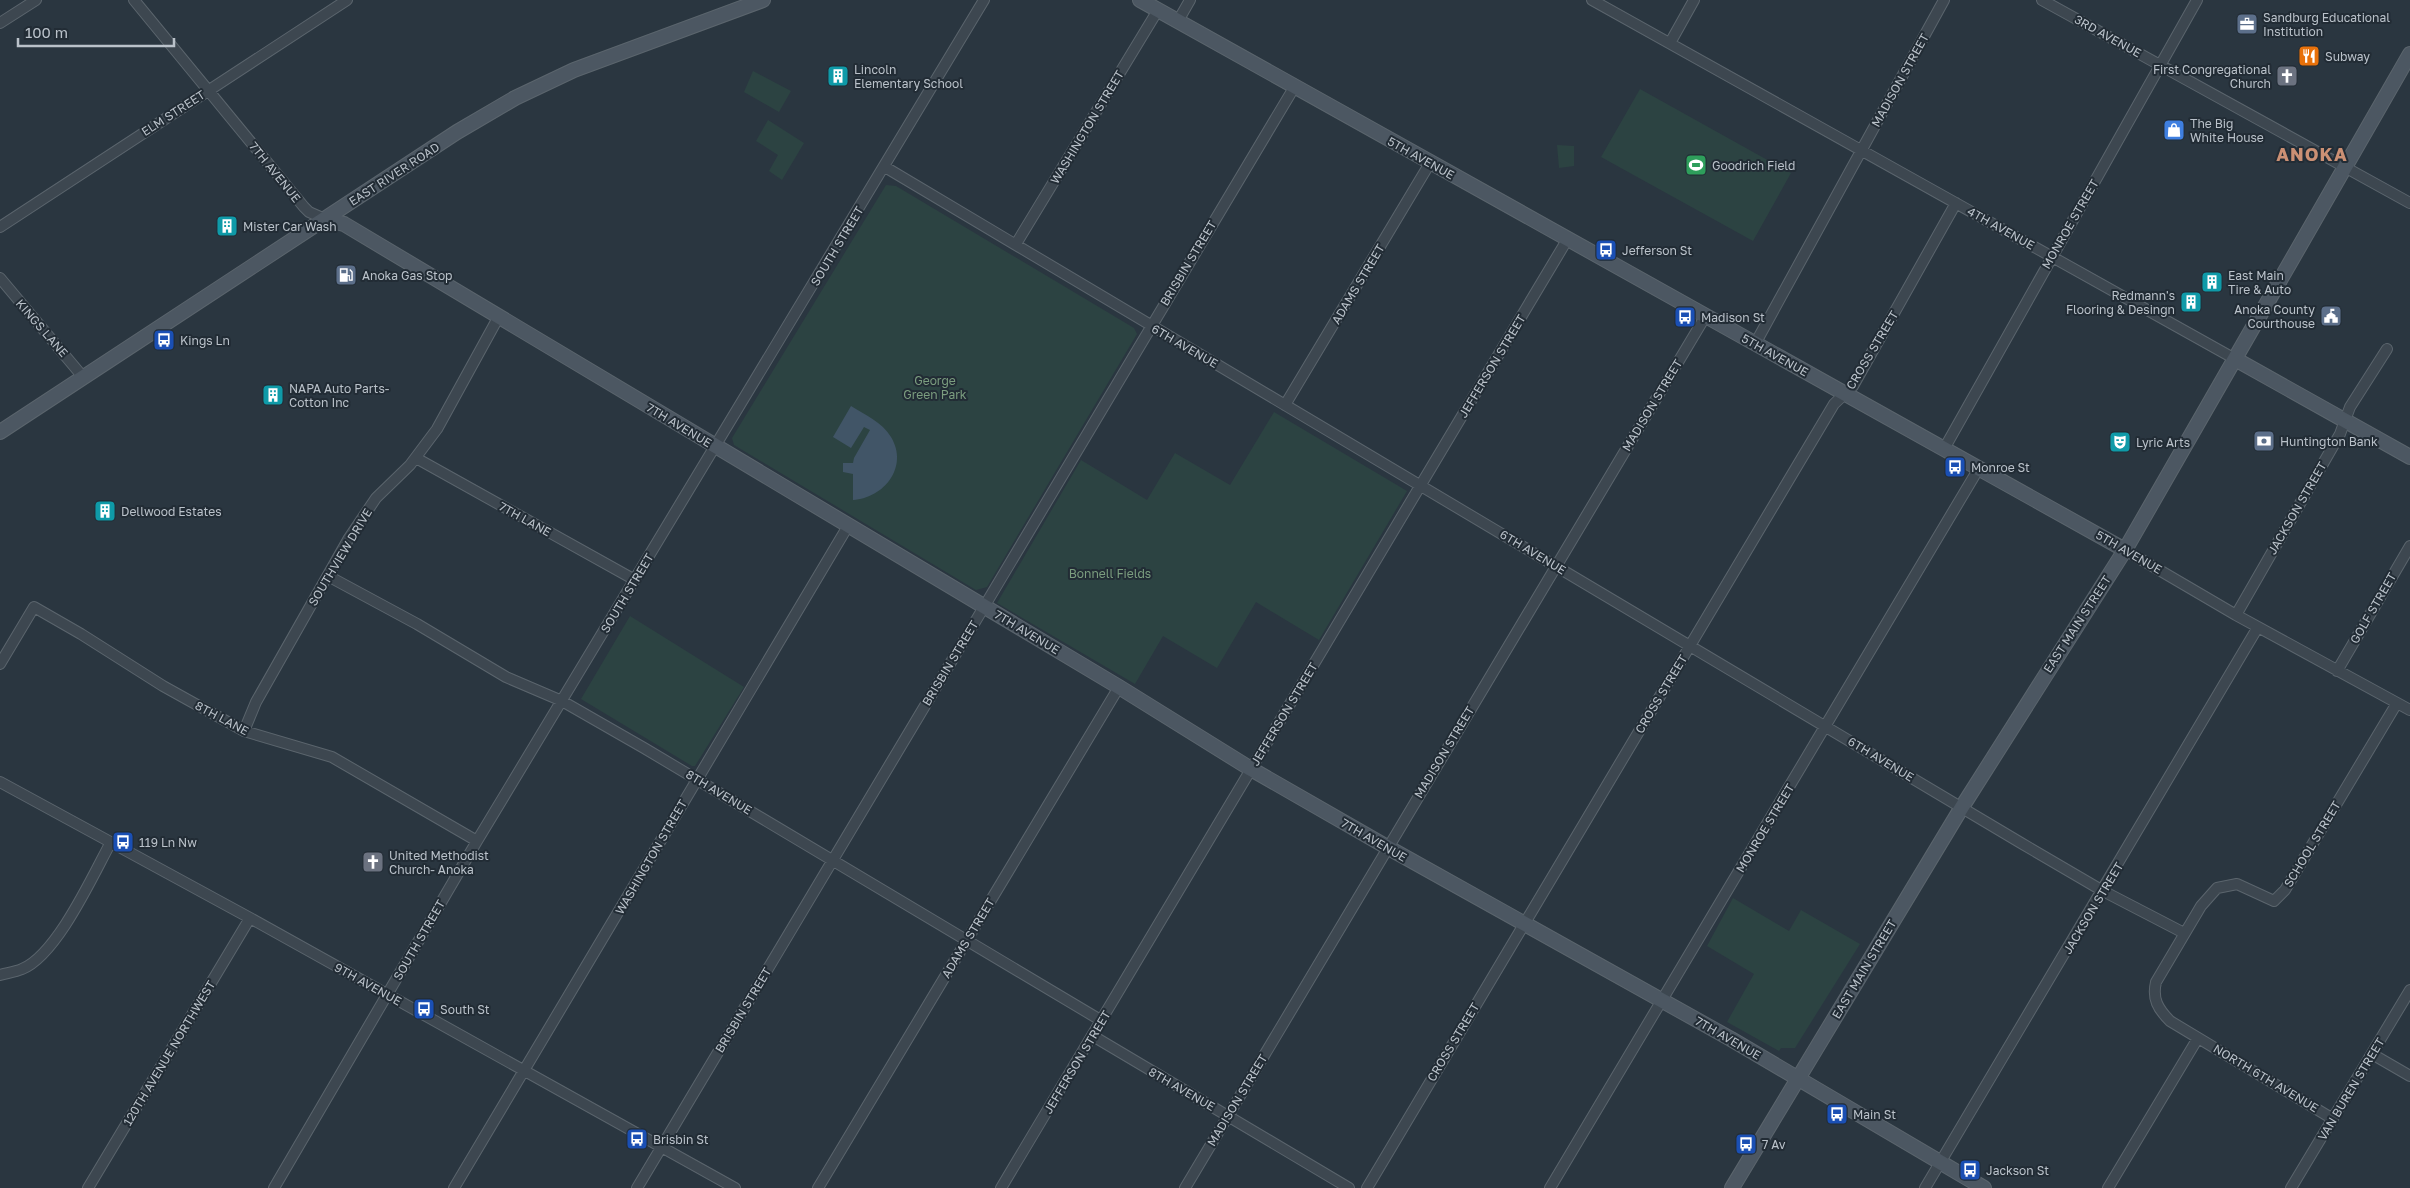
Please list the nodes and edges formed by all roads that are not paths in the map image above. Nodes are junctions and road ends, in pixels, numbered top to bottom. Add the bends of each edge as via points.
1 (36, 0) edge
2 (134, 0) edge
3 (347, 0) edge
4 (763, 0) edge
5 (984, 0) edge
6 (1140, 0) edge
7 (1190, 0) edge
8 (1592, 0) edge
9 (1694, 0) edge
10 (1944, 0) edge
11 (2042, 0) edge
12 (2196, 0) edge
13 (1158, 10) junction
14 (1178, 21) junction
15 (0, 23) edge
16 (1670, 43) junction
17 (2410, 54) edge
18 (2160, 65) junction
19 (1295, 86) junction
20 (208, 90) junction
21 (1862, 150) junction
22 (1430, 163) junction
23 (885, 166) junction
24 (2346, 168) junction
25 (1956, 203) junction
26 (2410, 203) edge
27 (326, 219) junction
28 (0, 227) edge
29 (1567, 240) junction
30 (1016, 244) junction
31 (2052, 256) junction
32 (0, 278) edge
33 (1705, 317) junction
34 (498, 318) junction
35 (1150, 326) junction
36 (1755, 344) junction
37 (2388, 349) dead end
38 (2235, 359) junction
39 (83, 377) junction
40 (1845, 394) junction
41 (1286, 405) junction
42 (2346, 421) junction
43 (0, 432) edge
44 (715, 446) junction
45 (1944, 449) junction
46 (2410, 457) edge
47 (416, 458) junction
48 (1979, 468) junction
49 (1422, 486) junction
50 (848, 526) junction
51 (2410, 546) edge
52 (2125, 550) junction
53 (1556, 566) junction
54 (328, 576) junction
55 (635, 580) junction
56 (984, 607) junction
57 (2236, 615) junction
58 (2258, 627) junction
59 (1690, 646) junction
60 (0, 664) edge
61 (2337, 670) junction
62 (1119, 687) junction
63 (562, 701) junction
64 (2398, 703) junction
65 (2410, 710) edge
66 (1826, 726) junction
67 (244, 731) junction
68 (1251, 769) junction
69 (696, 779) junction
70 (0, 782) edge
71 (1962, 808) junction
72 (477, 841) junction
73 (112, 842) junction
74 (1387, 847) junction
75 (833, 859) junction
76 (2103, 891) junction
77 (250, 918) junction
78 (1523, 924) junction
79 (2184, 934) junction
80 (966, 941) junction
81 (0, 975) edge
82 (2410, 990) edge
83 (388, 995) junction
84 (1662, 1000) junction
85 (1102, 1021) junction
86 (1093, 1036) junction
87 (2198, 1038) junction
88 (2372, 1054) junction
89 (524, 1072) junction
90 (2410, 1076) edge
91 (1797, 1078) junction
92 (1228, 1116) junction
93 (2334, 1118) junction
94 (662, 1147) junction
95 (1940, 1162) junction
96 (88, 1188) edge
97 (274, 1188) edge
98 (454, 1188) edge
99 (637, 1188) edge
100 (735, 1188) edge
101 (818, 1188) edge
102 (1001, 1188) edge
103 (1185, 1188) edge
104 (1349, 1188) edge
105 (1367, 1188) edge
106 (1550, 1188) edge
107 (1732, 1188) edge
108 (1925, 1188) edge
109 (1984, 1188) edge
110 (2108, 1188) edge
111 (2291, 1188) edge

1 - 15 street
2 - 20 street, 7TH AVENUE
3 - 20 street, ELM STREET
4 - 27 main road, EAST RIVER ROAD via 574,70 515,98 457,132
5 - 23 street, SOUTH STREET
6 - 13 main road, 5TH AVENUE
7 - 14 street
8 - 16 street, 4TH AVENUE
9 - 16 street
10 - 21 street, MADISON STREET
11 - 18 street, 3RD AVENUE
12 - 18 street, MONROE STREET
13 - 14 main road, 5TH AVENUE
13 - 30 street, WASHINGTON STREET
14 - 19 main road, 5TH AVENUE
16 - 21 street, 4TH AVENUE
17 - 24 main road, EAST MAIN STREET
18 - 24 street, 3RD AVENUE
18 - 31 street, MONROE STREET
19 - 22 main road, 5TH AVENUE
19 - 35 street, BRISBIN STREET
20 - 27 street, 7TH AVENUE via 309,212
20 - 28 street, ELM STREET
21 - 25 street, 4TH AVENUE
21 - 36 street, MADISON STREET
22 - 29 main road, 5TH AVENUE
22 - 41 street, ADAMS STREET
23 - 30 street, 6TH AVENUE
23 - 44 street, SOUTH STREET
24 - 26 street, 3RD AVENUE
24 - 38 main road, EAST MAIN STREET
25 - 31 street, 4TH AVENUE
25 - 40 street, CROSS STREET via 1853,386
27 - 34 main road, 7TH AVENUE via 344,224
27 - 39 main road, EAST RIVER ROAD
29 - 33 main road, 5TH AVENUE
29 - 49 street, JEFFERSON STREET
30 - 35 street, 6TH AVENUE
31 - 38 street, 4TH AVENUE
31 - 45 street, MONROE STREET
32 - 39 street, KINGS LANE
33 - 36 main road, 5TH AVENUE
33 - 53 street, MADISON STREET
34 - 44 main road, 7TH AVENUE
34 - 47 street, SOUTHVIEW DRIVE via 437,429
35 - 41 street, 6TH AVENUE
35 - 56 street, BRISBIN STREET
36 - 40 main road, 5TH AVENUE
37 - 42 street, JACKSON STREET via 2350,406
38 - 42 main road, 4TH AVENUE
38 - 52 main road, EAST MAIN STREET
39 - 43 main road, EAST RIVER ROAD
40 - 45 main road, 5TH AVENUE
40 - 59 street, CROSS STREET via 1834,404
41 - 49 street, 6TH AVENUE
42 - 46 main road, 4TH AVENUE
42 - 57 street, JACKSON STREET
44 - 50 main road, 7TH AVENUE
44 - 55 street, SOUTH STREET
45 - 48 main road, 5TH AVENUE
47 - 54 street, SOUTHVIEW DRIVE via 371,504
47 - 55 street, 7TH LANE
48 - 52 main road, 5TH AVENUE
48 - 66 street, MONROE STREET
49 - 53 street, 6TH AVENUE
49 - 68 street, JEFFERSON STREET
50 - 56 main road, 7TH AVENUE
50 - 69 street, WASHINGTON STREET
51 - 61 street, GOLF STREET
52 - 57 street, 5TH AVENUE
52 - 71 main road, EAST MAIN STREET
53 - 59 street, 6TH AVENUE
53 - 74 street, MADISON STREET
54 - 63 street, 8TH AVENUE via 506,677
54 - 67 street, SOUTHVIEW DRIVE via 256,702
55 - 63 street, SOUTH STREET
56 - 62 main road, 7TH AVENUE
56 - 75 street, BRISBIN STREET
57 - 58 street, 5TH AVENUE
58 - 61 street, 5TH AVENUE
58 - 76 street, JACKSON STREET
59 - 66 street, 6TH AVENUE
59 - 78 street, CROSS STREET
60 - 67 street, 8TH LANE via 34,608
61 - 64 street, 5TH AVENUE
62 - 68 main road, 7TH AVENUE
62 - 80 street, ADAMS STREET
63 - 69 street, 8TH AVENUE
63 - 72 street, SOUTH STREET
64 - 65 street, 5TH AVENUE
64 - 79 street, SCHOOL STREET via 2285,890 2274,901 2237,884 2217,888
66 - 71 street, 6TH AVENUE
66 - 84 street, MONROE STREET
67 - 72 street, 8TH LANE via 332,757
68 - 74 main road, 7TH AVENUE
68 - 85 street, JEFFERSON STREET
69 - 75 street, 8TH AVENUE
69 - 89 street, WASHINGTON STREET
70 - 73 street, 9TH AVENUE
71 - 76 street, 6TH AVENUE
71 - 91 main road, EAST MAIN STREET
72 - 83 street, SOUTH STREET
73 - 77 street, 9TH AVENUE
73 - 81 street via 46,951 23,969
74 - 78 main road, 7TH AVENUE
74 - 92 street, MADISON STREET
75 - 80 street, 8TH AVENUE
75 - 94 street, BRISBIN STREET
76 - 79 street, 6TH AVENUE
76 - 95 street, JACKSON STREET
77 - 83 street, 9TH AVENUE
77 - 96 street, 120TH AVENUE NORTHWEST
78 - 84 main road, 7TH AVENUE
78 - 105 street, CROSS STREET
79 - 87 street, SCHOOL STREET via 2156,982 2155,1001 2170,1021
80 - 85 street, 8TH AVENUE
80 - 101 street, ADAMS STREET
82 - 88 street, VAN BUREN STREET
83 - 89 street, 9TH AVENUE
83 - 97 street, SOUTH STREET
84 - 91 main road, 7TH AVENUE
84 - 106 street, MONROE STREET
85 - 86 street, JEFFERSON STREET
86 - 92 street, 8TH AVENUE
86 - 102 street, JEFFERSON STREET
87 - 93 street, NORTH 6TH AVENUE
87 - 110 street
88 - 90 street
88 - 93 street, VAN BUREN STREET
89 - 94 street, 9TH AVENUE
89 - 98 street, WASHINGTON STREET
91 - 95 main road, 7TH AVENUE
91 - 107 main road, EAST MAIN STREET
92 - 103 street, MADISON STREET
92 - 104 street, 8TH AVENUE
93 - 111 street, VAN BUREN STREET
94 - 99 street, BRISBIN STREET
94 - 100 street, 9TH AVENUE
95 - 108 street, JACKSON STREET
95 - 109 main road, 7TH AVENUE

